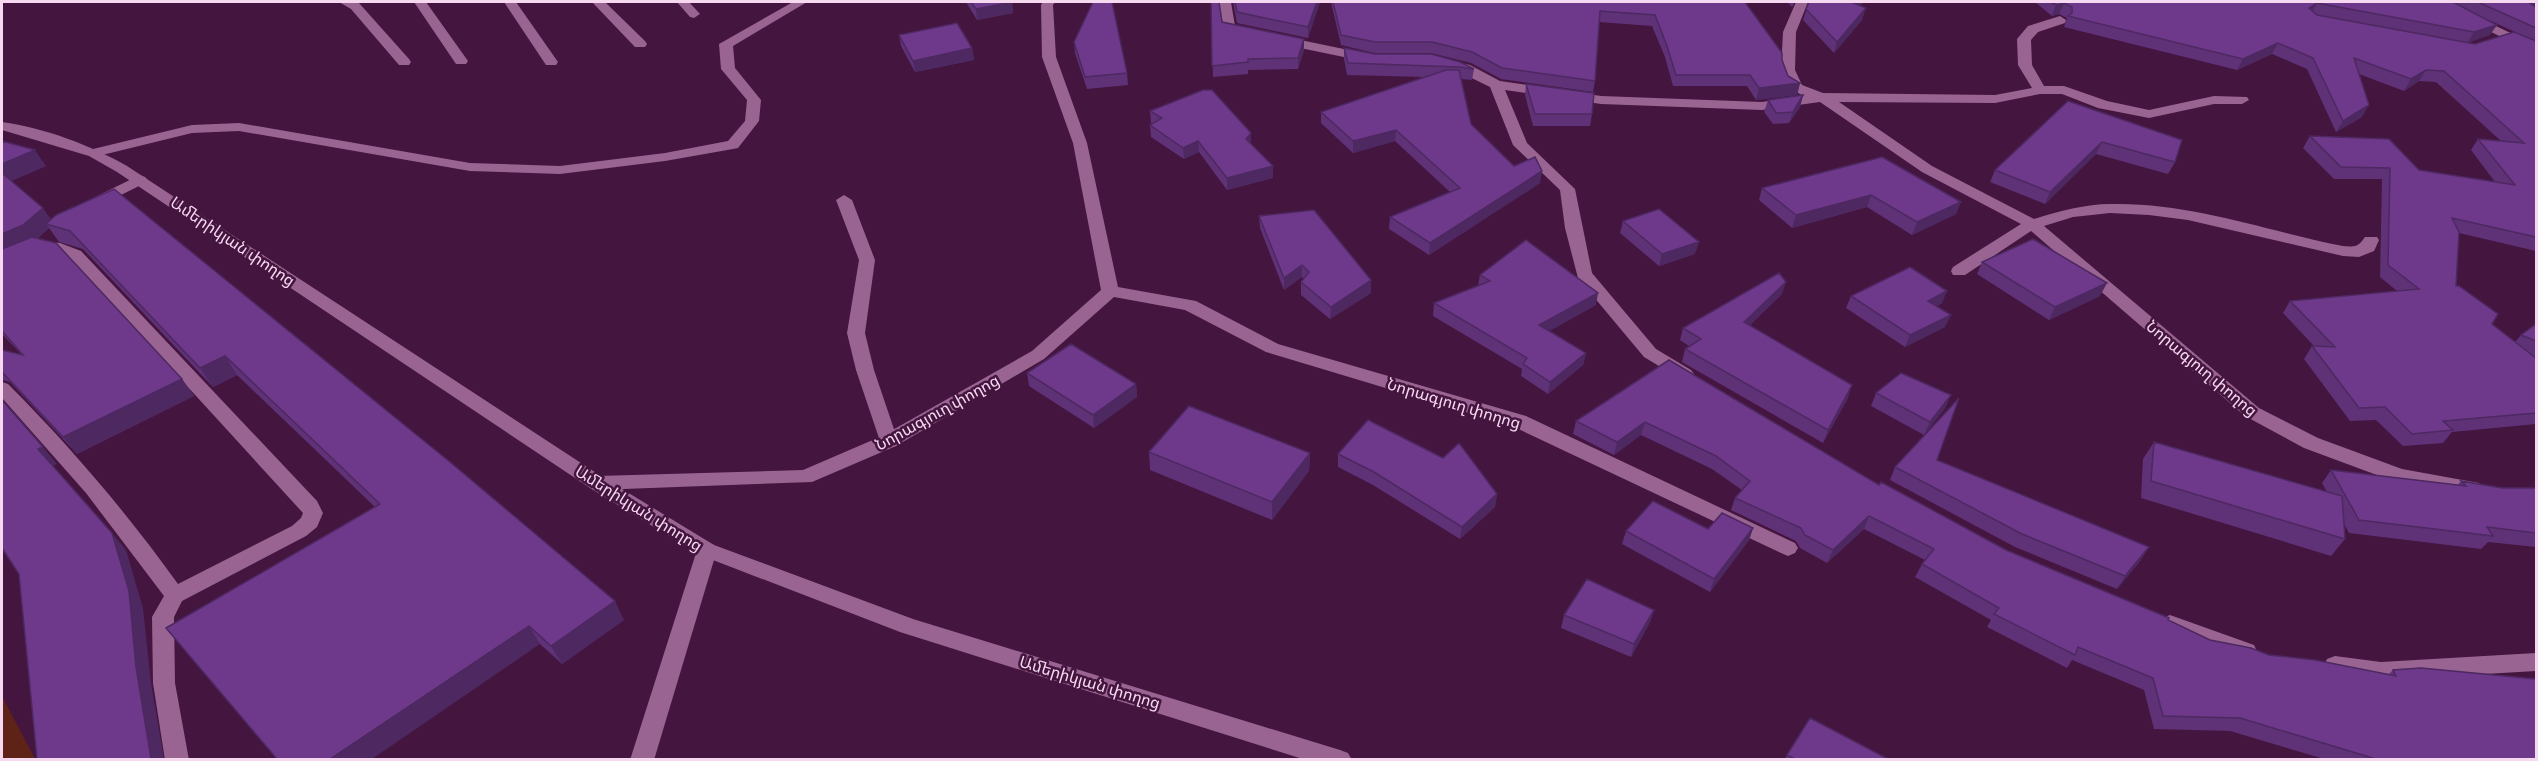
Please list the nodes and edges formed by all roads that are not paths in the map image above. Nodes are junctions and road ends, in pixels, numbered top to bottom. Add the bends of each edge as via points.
1 (345, 2) edge
2 (421, 2) edge
3 (510, 2) edge
4 (598, 2) edge
5 (683, 2) edge
6 (801, 2) edge
7 (1049, 2) edge
8 (1226, 2) edge
9 (1803, 2) edge
10 (2436, 2) edge
11 (694, 14) dead end
12 (2060, 20) edge
13 (2506, 37) junction
14 (2487, 43) edge
15 (640, 44) dead end
16 (2536, 50) edge
17 (1385, 59) edge
18 (461, 61) dead end
19 (404, 62) dead end
20 (551, 62) dead end
21 (1439, 62) edge
22 (1496, 85) junction
23 (2040, 90) junction
24 (1823, 97) junction
25 (2242, 100) dead end
26 (2, 126) edge
27 (94, 153) junction
28 (140, 180) junction
29 (844, 200) dead end
30 (82, 209) edge
31 (2033, 224) junction
32 (58, 231) edge
33 (2371, 240) dead end
34 (1959, 271) dead end
35 (1110, 291) junction
36 (1701, 383) edge
37 (2, 388) edge
38 (889, 441) junction
39 (597, 483) junction
40 (2491, 490) edge
41 (1788, 548) dead end
42 (707, 550) junction
43 (176, 595) junction
44 (2154, 616) edge
45 (2259, 656) edge
46 (2536, 662) edge
47 (2314, 663) edge
48 (177, 759) edge
49 (642, 759) edge
50 (1340, 759) edge

1 - 19 street via 355,6
2 - 18 street
3 - 20 street
4 - 15 street
5 - 11 street
6 - 27 street via 726,44 728,69 754,100 752,121 733,145 560,170 470,167 239,127 192,129
7 - 35 street via 1049,57 1080,143
8 - 17 street via 1229,28
9 - 24 street, Նորագյուղ փողոց via 1790,28 1787,72 1792,85 1804,93
10 - 13 street
12 - 23 street via 2033,28 2024,39 2025,64
13 - 14 street
13 - 16 street
21 - 22 street, Նորագյուղ փողոց via 1465,68
22 - 24 street, Նորագյուղ փողոց via 1601,100 1762,106
22 - 36 street via 1520,145 1567,189 1584,274 1650,353
23 - 24 street, Նորագյուղ փողոց via 1995,99
23 - 25 street, Նորագյուղ փողոց via 2064,90 2103,105 2149,114 2214,100
24 - 31 street, Նորագյուղ փողոց via 1927,169
26 - 27 street, Ամերիկյան փողոց
27 - 28 street, Ամերիկյան փողոց
28 - 30 street
28 - 39 street, Ամերիկյան փողոց
29 - 38 street via 867,260 856,333
31 - 33 street via 2080,211 2165,210 2322,248 2359,252
31 - 34 street
31 - 40 street, Նորագյուղ փողոց via 2252,412 2311,443 2400,476
32 - 43 street via 37,248 60,248 75,254 313,513 310,522 299,531
35 - 38 street, Նորագյուղ փողոց via 1038,355
35 - 41 street, Նորագյուղ փողոց via 1190,305 1272,348 1519,421
37 - 43 street via 47,433 129,529
38 - 39 street, Նորագյուղ փողոց via 804,477
39 - 42 street, Ամերիկյան փողոց
42 - 49 street
42 - 50 street, Ամերիկյան փողոց via 908,626
43 - 48 street via 163,617 164,683
44 - 45 street
46 - 47 street via 2381,671

